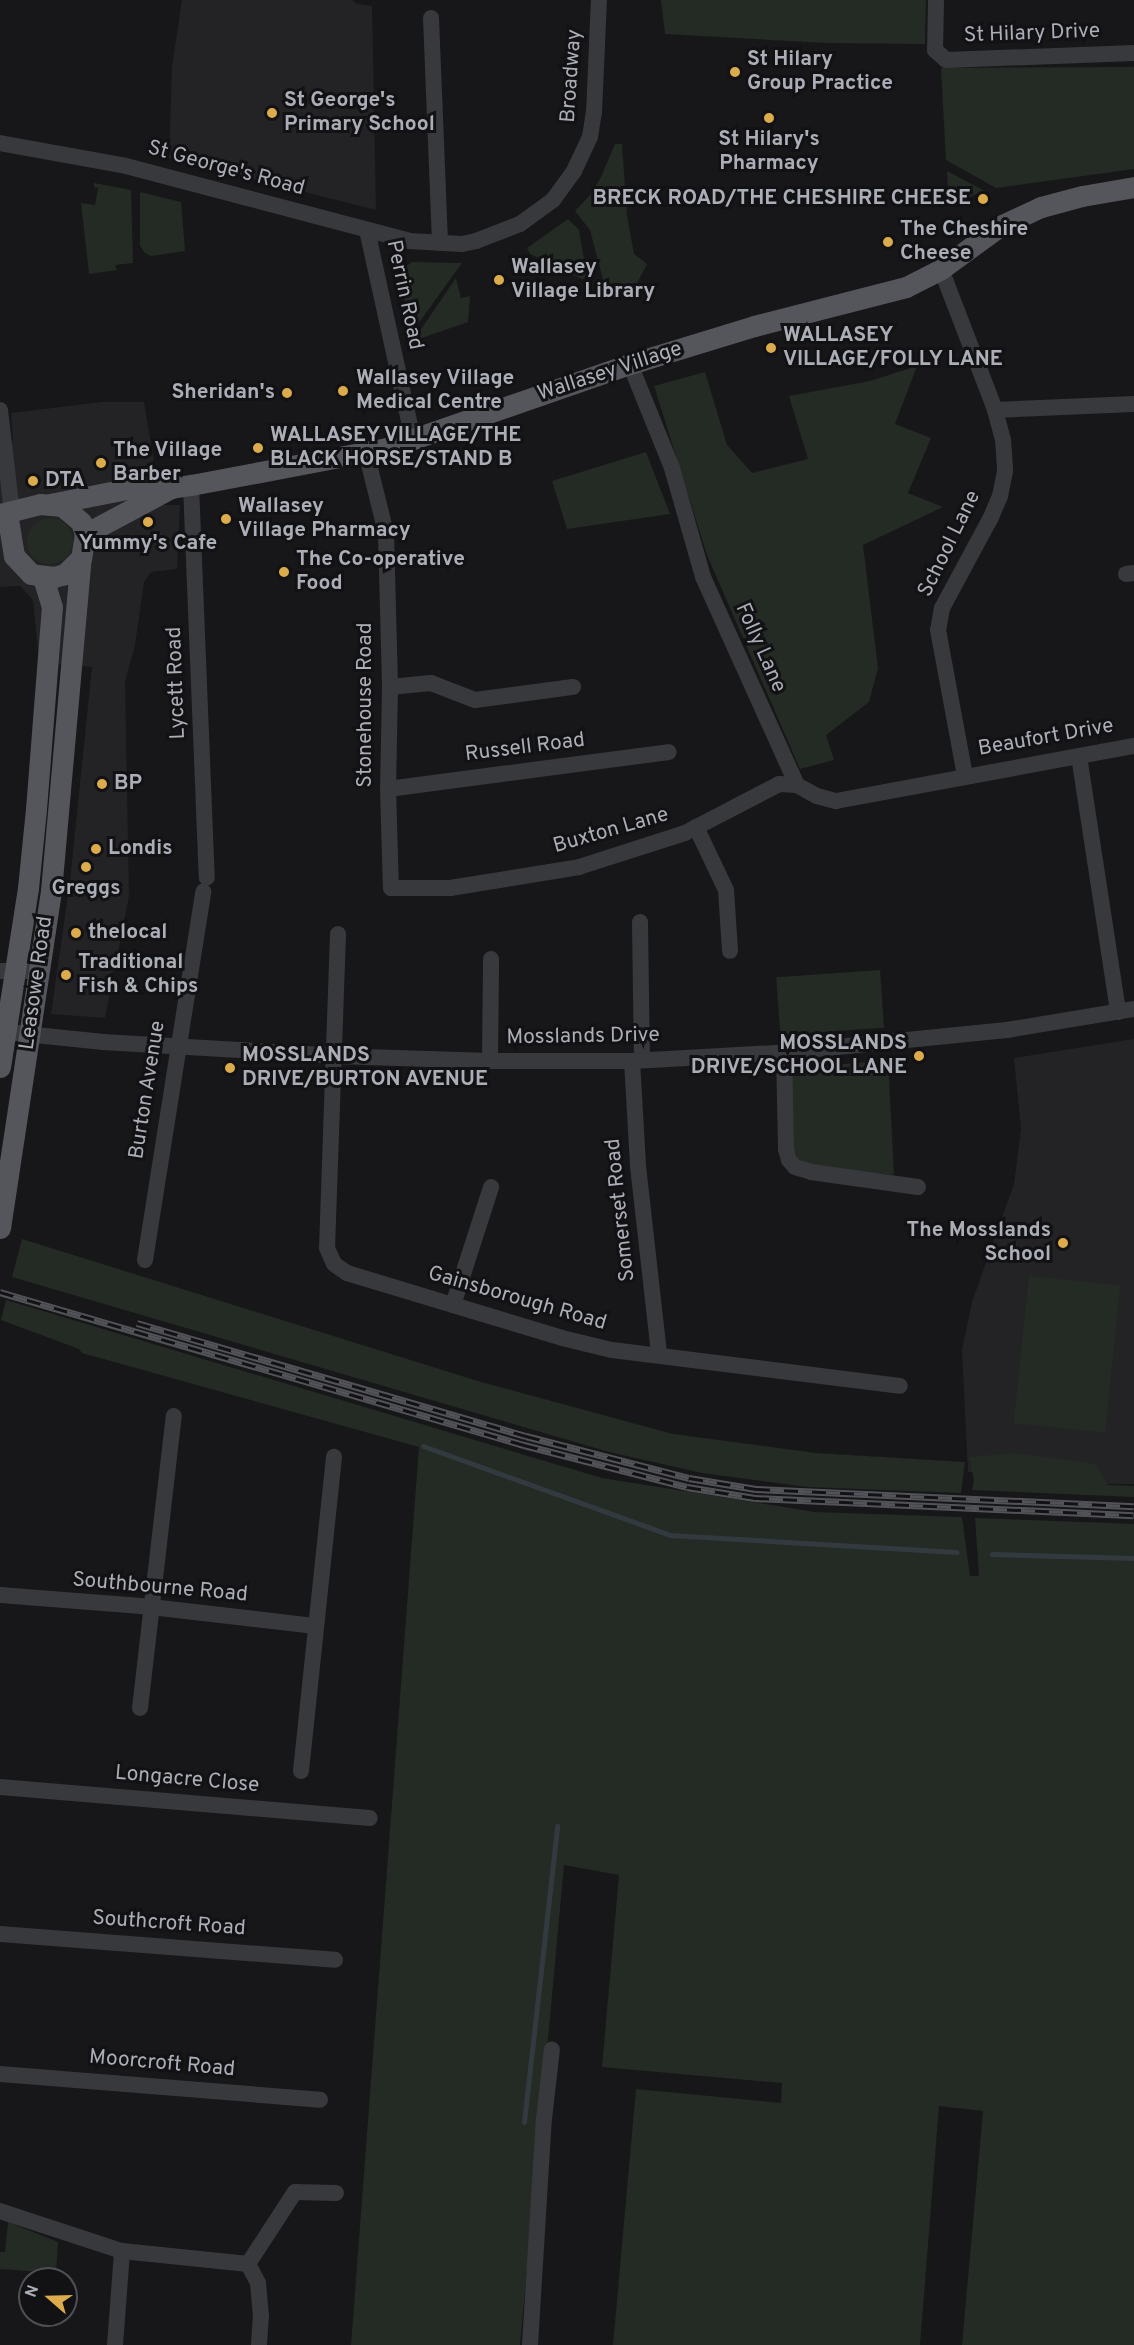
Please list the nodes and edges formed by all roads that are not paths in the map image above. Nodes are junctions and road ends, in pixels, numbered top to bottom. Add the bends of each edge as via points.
1 (599, 0) edge
2 (936, 0) edge
3 (431, 18) dead end
4 (1134, 53) edge
5 (0, 143) edge
6 (1134, 187) edge
7 (367, 230) junction
8 (440, 243) junction
9 (941, 269) junction
10 (630, 364) junction
11 (1134, 404) edge
12 (0, 410) edge
13 (996, 410) junction
14 (413, 439) junction
15 (366, 452) junction
16 (181, 487) junction
17 (50, 504) junction
18 (6, 513) edge
19 (85, 534) junction
20 (7, 550) edge
21 (81, 558) junction
22 (43, 577) junction
23 (390, 687) junction
24 (573, 687) dead end
25 (1134, 746) edge
26 (669, 752) dead end
27 (1080, 756) junction
28 (965, 775) junction
29 (797, 785) junction
30 (388, 789) junction
31 (696, 827) junction
32 (205, 885) joint
33 (391, 888) joint
34 (640, 922) dead end
35 (338, 934) dead end
36 (730, 951) dead end
37 (491, 959) dead end
38 (8, 971) edge
39 (39, 971) junction
40 (1126, 1010) edge
41 (6, 1032) junction
42 (30, 1035) junction
43 (177, 1046) junction
44 (784, 1052) junction
45 (336, 1056) junction
46 (490, 1061) junction
47 (637, 1061) junction
48 (0, 1067) edge
49 (6, 1156) edge
50 (491, 1187) dead end
51 (918, 1187) dead end
52 (0, 1228) edge
53 (146, 1260) dead end
54 (453, 1305) junction
55 (659, 1354) junction
56 (900, 1386) dead end
57 (174, 1416) dead end
58 (334, 1457) dead end
59 (0, 1595) edge
60 (151, 1607) junction
61 (316, 1626) junction
62 (140, 1707) dead end
63 (301, 1771) dead end
64 (0, 1787) edge
65 (370, 1818) dead end
66 (0, 1934) edge
67 (335, 1960) dead end
68 (552, 2049) dead end
69 (0, 2074) edge
70 (320, 2100) dead end
71 (336, 2193) dead end
72 (0, 2211) edge
73 (122, 2251) junction
74 (248, 2264) junction
75 (115, 2345) edge
76 (259, 2345) edge
77 (530, 2345) edge

1 - 8 street, Broadway via 594,113 590,137 574,171 553,200 520,224 476,241
2 - 4 street, St Hilary Drive via 935,50 946,60
3 - 8 street
5 - 7 street, St George's Road via 126,166
6 - 9 main road, Wallasey Village via 1041,207 1000,226
7 - 8 street, St George's Road via 409,241
7 - 14 street, Perrin Road
9 - 10 main road, Wallasey Village via 906,287 754,326
9 - 13 street, School Lane
10 - 14 main road, Wallasey Village
10 - 29 street, Folly Lane via 672,468 703,577
11 - 13 street
12 - 18 street
13 - 28 street, School Lane via 1005,471 1000,496 942,608 938,630
14 - 15 main road, Wallasey Village
15 - 16 main road, Wallasey Village
15 - 23 street, Stonehouse Road via 386,533
16 - 17 main road, Wallasey Village via 124,488
16 - 19 main road, Wallasey Village
16 - 32 street, Lycett Road
17 - 18 main road
17 - 19 main road via 73,512
18 - 20 main road
19 - 21 main road
20 - 22 main road via 31,574
21 - 22 main road via 65,574
21 - 39 main road, Leasowe Road via 54,868
22 - 38 main road, Leasowe Road via 52,608 51,645 28,888
23 - 24 street via 431,683 475,700
23 - 30 street, Stonehouse Road
25 - 27 street, Beaufort Drive
26 - 30 street, Russell Road
27 - 28 street, Beaufort Drive
27 - 40 street
28 - 29 street via 836,801
29 - 31 street, Buxton Lane via 779,784
30 - 33 street, Stonehouse Road
31 - 33 street, Buxton Lane via 641,849 579,867 450,888
31 - 36 street via 726,890
32 - 43 street, Burton Avenue
34 - 47 street, Somerset Road
35 - 45 street, Gainsborough Road
37 - 46 street
38 - 39 street
38 - 41 main road, Leasowe Road
39 - 42 main road, Leasowe Road
40 - 44 street, Mosslands Drive via 1007,1030
41 - 42 street, Mosslands Drive
41 - 48 main road, Leasowe Road
42 - 43 street, Mosslands Drive
42 - 49 main road, Leasowe Road
43 - 45 street, Mosslands Drive
43 - 53 street, Burton Avenue
44 - 47 street, Mosslands Drive
44 - 51 street via 789,1161 811,1172
45 - 46 street, Mosslands Drive
45 - 54 street, Gainsborough Road via 327,1248 334,1264 347,1273
46 - 47 street, Mosslands Drive
47 - 55 street, Somerset Road via 638,1166
49 - 52 main road, Leasowe Road
50 - 54 street
54 - 55 street, Gainsborough Road via 612,1350
55 - 56 street, Gainsborough Road
57 - 60 street
58 - 61 street
59 - 60 street, Southbourne Road
60 - 61 street, Southbourne Road
60 - 62 street
61 - 63 street
64 - 65 street, Longacre Close
66 - 67 street, Southcroft Road
68 - 77 street
69 - 70 street, Moorcroft Road
71 - 74 street via 295,2192
72 - 73 street
73 - 74 street
73 - 75 street
74 - 76 street via 258,2283

